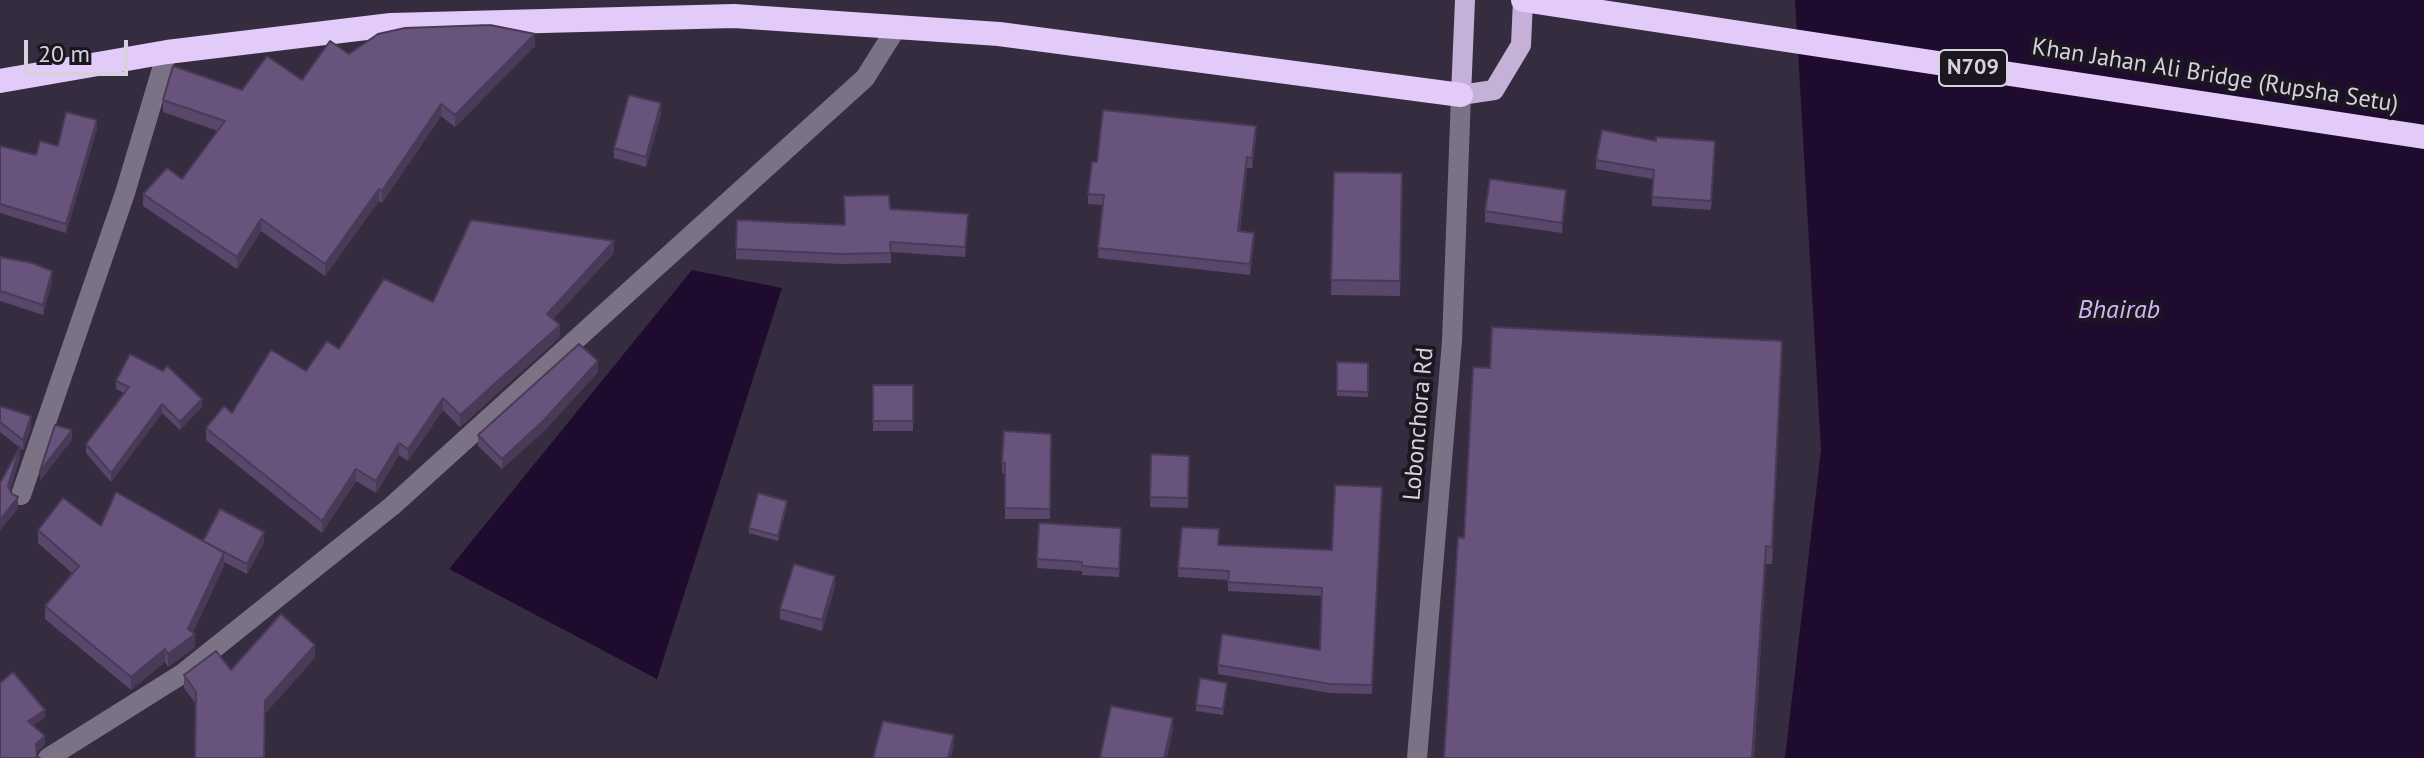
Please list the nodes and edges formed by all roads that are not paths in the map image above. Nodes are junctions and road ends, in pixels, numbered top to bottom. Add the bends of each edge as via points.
1 (1465, 0) edge
2 (1523, 0) edge
3 (897, 27) junction
4 (167, 52) junction
5 (0, 81) edge
6 (1461, 95) junction
7 (2424, 137) edge
8 (21, 495) edge
9 (48, 758) edge
10 (1417, 758) edge

1 - 6 main road
2 - 6 main road via 1521,45 1494,90
2 - 7 highway, Khan Jahan Ali Bridge (Rupsha Setu) / N709
3 - 4 highway via 734,16 391,25
3 - 6 highway via 999,34
3 - 9 street via 865,78 392,506 182,674
4 - 5 highway
4 - 8 street via 125,193
6 - 10 street, Lobonchora Rd via 1452,341

